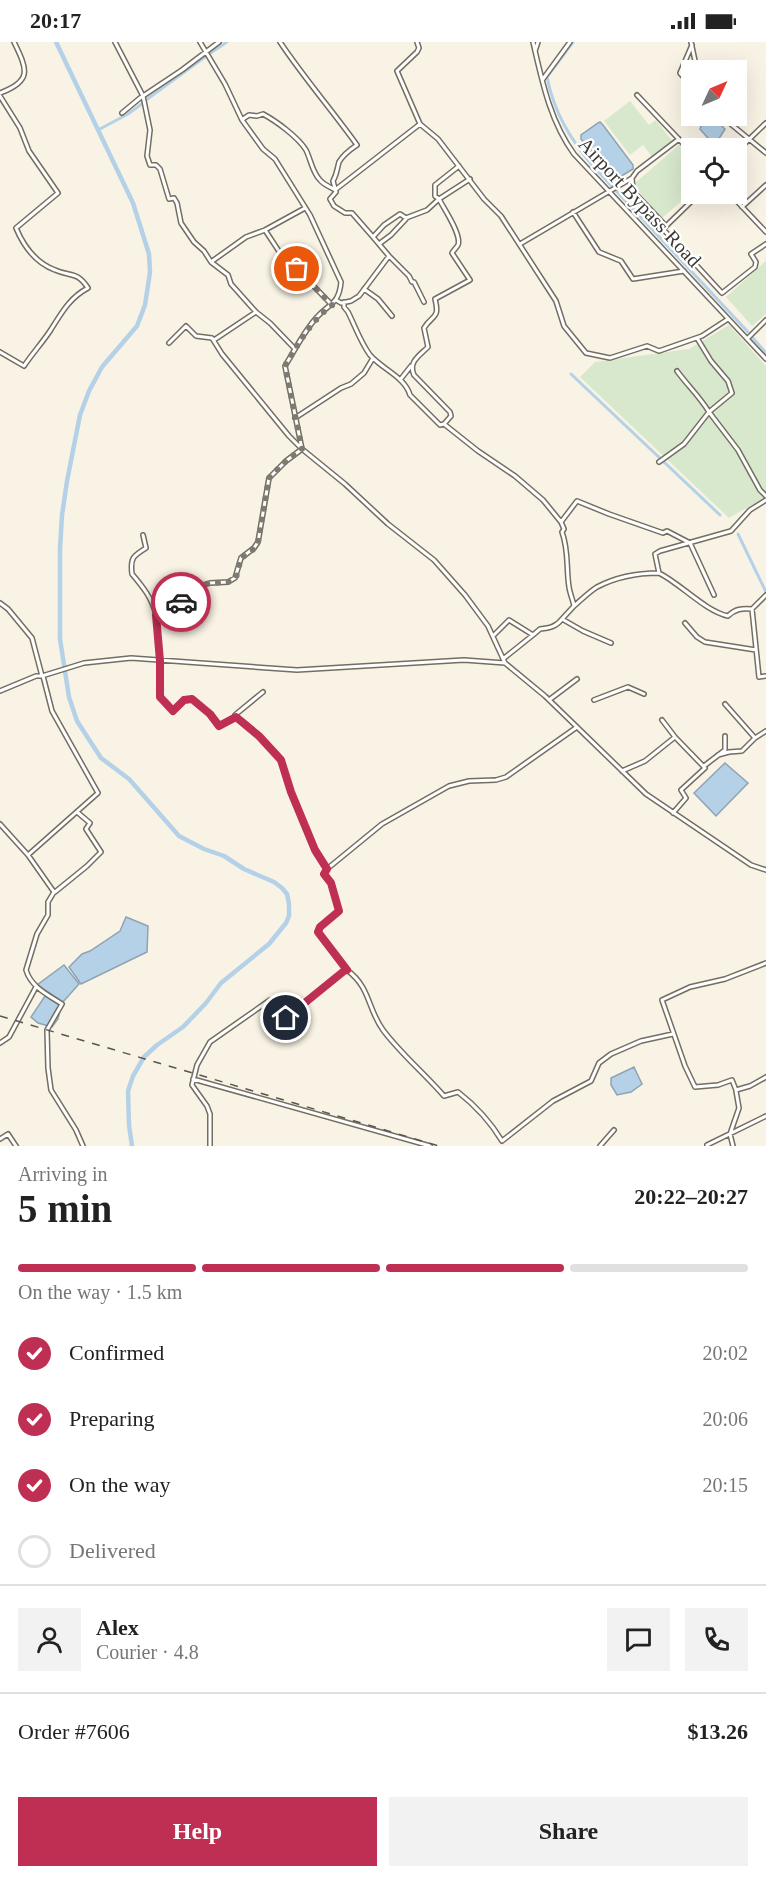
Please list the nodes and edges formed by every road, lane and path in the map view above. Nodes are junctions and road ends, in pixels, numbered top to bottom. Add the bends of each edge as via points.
1 (15, 42) edge
2 (115, 42) edge
3 (200, 42) edge
4 (219, 42) edge
5 (280, 42) edge
6 (417, 42) edge
7 (533, 42) edge
8 (538, 42) edge
9 (570, 42) edge
10 (692, 44) edge
11 (535, 51) junction
12 (204, 52) junction
13 (685, 60) edge
14 (696, 60) edge
15 (542, 79) junction
16 (0, 95) edge
17 (637, 95) dead end
18 (143, 96) junction
19 (122, 113) dead end
20 (242, 120) junction
21 (766, 123) edge
22 (420, 124) junction
23 (734, 126) edge
24 (750, 139) junction
25 (679, 140) joint
26 (747, 142) edge
27 (766, 153) edge
28 (459, 166) junction
29 (470, 178) junction
30 (632, 178) junction
31 (766, 185) edge
32 (335, 190) junction
33 (608, 191) junction
34 (439, 199) junction
35 (689, 204) edge
36 (739, 204) edge
37 (742, 207) junction
38 (305, 208) junction
39 (573, 212) junction
40 (406, 218) junction
41 (666, 226) junction
42 (265, 230) junction
43 (766, 232) edge
44 (373, 237) junction
45 (379, 244) junction
46 (519, 244) junction
47 (766, 244) edge
48 (389, 256) junction
49 (210, 262) junction
50 (684, 271) junction
51 (364, 289) junction
52 (336, 300) junction
53 (344, 302) junction
54 (424, 302) dead end
55 (332, 305) junction
56 (256, 312) junction
57 (392, 316) dead end
58 (728, 318) junction
59 (766, 321) edge
60 (698, 338) junction
61 (747, 339) junction
62 (214, 340) junction
63 (169, 343) dead end
64 (295, 350) junction
65 (0, 352) edge
66 (373, 358) junction
67 (766, 359) edge
68 (412, 365) junction
69 (677, 371) dead end
70 (400, 380) junction
71 (709, 412) junction
72 (295, 418) junction
73 (444, 424) junction
74 (302, 449) junction
75 (659, 462) dead end
76 (766, 495) edge
77 (766, 500) edge
78 (561, 522) junction
79 (144, 535) dead end
80 (690, 543) junction
81 (659, 573) junction
82 (714, 595) dead end
83 (766, 595) edge
84 (0, 603) edge
85 (574, 606) junction
86 (752, 609) junction
87 (156, 615) junction
88 (562, 619) junction
89 (685, 623) dead end
90 (534, 635) junction
91 (492, 636) junction
92 (611, 643) dead end
93 (756, 650) junction
94 (160, 661) junction
95 (504, 661) junction
96 (43, 676) junction
97 (766, 676) edge
98 (577, 678) dead end
99 (0, 691) edge
100 (263, 692) dead end
101 (644, 694) dead end
102 (549, 700) junction
103 (594, 700) dead end
104 (725, 704) dead end
105 (236, 717) junction
106 (662, 720) dead end
107 (577, 727) junction
108 (766, 731) edge
109 (675, 736) junction
110 (725, 736) dead end
111 (755, 738) junction
112 (718, 755) junction
113 (704, 767) junction
114 (622, 771) junction
115 (77, 812) junction
116 (673, 813) junction
117 (0, 824) edge
118 (28, 855) junction
119 (327, 869) junction
120 (766, 870) edge
121 (54, 892) junction
122 (766, 963) edge
123 (347, 970) junction
124 (36, 987) junction
125 (673, 1034) junction
126 (0, 1043) edge
127 (766, 1077) edge
128 (193, 1079) junction
129 (736, 1090) junction
130 (766, 1116) edge
131 (615, 1130) dead end
132 (730, 1134) junction
133 (0, 1139) edge
134 (707, 1145) edge
135 (16, 1146) edge
136 (83, 1146) edge
137 (210, 1146) edge
138 (430, 1146) edge
139 (600, 1146) edge
140 (733, 1146) edge

1 - 16 street via 25,72 15,88
2 - 18 street
3 - 12 street
4 - 12 street
5 - 32 street via 357,145 339,162 333,181
6 - 22 street via 417,52 397,71
7 - 11 street, Airport Bypass Road
8 - 11 street
9 - 15 street
10 - 13 street
10 - 14 street
11 - 15 street, Airport Bypass Road
12 - 18 street
12 - 20 street
15 - 33 street, Airport Bypass Road via 564,141
16 - 65 street via 29,151 58,193 16,228 36,260 57,271 74,274 88,288 64,308 24,366
17 - 25 street
18 - 19 street
18 - 49 street via 150,130 150,165 160,169 169,198 177,203 181,223
20 - 32 street via 263,114 276,122 306,150 320,180
20 - 38 street via 275,159
21 - 24 street
22 - 28 street
22 - 32 street
23 - 24 street
24 - 26 street
24 - 27 street
25 - 30 street
28 - 29 street
28 - 34 street via 435,185 435,196
29 - 34 street
29 - 46 street
30 - 33 street
30 - 41 street via 633,191
31 - 37 street
32 - 44 street via 330,199 334,206 352,213
33 - 39 street
33 - 50 street, Airport Bypass Road
34 - 40 street via 427,210
34 - 68 street via 459,242 452,253 470,280 435,299 438,311 424,328 428,347
35 - 41 street
36 - 37 street
37 - 43 street
38 - 42 street
38 - 52 street via 341,282
39 - 46 street
39 - 50 street via 599,252 621,261 633,279
40 - 44 street via 400,214
40 - 45 street
41 - 47 street via 663,229 722,293 755,267 752,254
42 - 49 street via 246,237
42 - 55 street via 288,265 297,269
44 - 45 street
45 - 48 street
46 - 60 street via 556,302 564,326 586,352 610,358 647,346 659,351
48 - 51 street
48 - 54 street via 414,282
49 - 56 street via 228,275 231,284
50 - 58 street, Airport Bypass Road
51 - 53 street via 359,296
51 - 57 street
52 - 53 street
52 - 55 street
53 - 66 street
55 - 64 street via 317,316
56 - 62 street
56 - 64 street
58 - 60 street
58 - 61 street, Airport Bypass Road
59 - 61 street
60 - 71 street via 732,393
61 - 67 street, Airport Bypass Road
62 - 63 street via 196,336 186,326
62 - 74 street
64 - 72 street via 285,366
66 - 70 street
66 - 72 street via 351,384
68 - 70 street
68 - 73 street via 414,375 450,412
69 - 71 street
70 - 73 street via 422,408 440,425
71 - 75 street via 684,444
71 - 76 street
72 - 74 street
73 - 78 street via 515,476
74 - 87 street via 269,478 258,542 241,558 236,578 200,586
74 - 91 street via 434,560 465,595
77 - 80 street via 750,510 732,531
78 - 80 street via 577,501 663,533 667,531
78 - 85 street
79 - 87 street via 146,548 132,559 132,574 145,589
80 - 81 street via 655,554
80 - 82 street
81 - 85 street via 617,579 596,588
81 - 86 street via 717,614 728,616 739,609
83 - 86 street
84 - 96 street via 32,638
85 - 88 street
86 - 93 street
87 - 94 street
88 - 90 street
88 - 92 street
89 - 93 street via 705,642
90 - 91 street via 509,620
90 - 95 street
91 - 95 street
93 - 97 street via 759,677
94 - 95 street via 297,670
94 - 96 street via 131,658 84,663
94 - 105 street via 160,697 171,710 192,699 219,726
95 - 102 street
96 - 99 street
96 - 115 street via 52,711 98,793
98 - 102 street
100 - 105 street
101 - 103 street via 628,687
102 - 107 street
104 - 111 street
105 - 119 street via 281,760 311,841
106 - 109 street
107 - 114 street
107 - 119 street via 506,777 449,786 419,802 382,824
108 - 111 street
109 - 113 street
109 - 114 street via 645,761
110 - 112 street via 724,750
111 - 112 street via 742,751
112 - 113 street
113 - 116 street via 681,790 686,798
114 - 116 street
115 - 118 street
115 - 121 street via 90,823 86,829 101,852
116 - 120 street via 751,865
117 - 118 street
118 - 121 street
119 - 123 street via 324,874 331,883 339,911 318,932
121 - 124 street via 26,965
122 - 125 street via 662,1000
123 - 125 street via 363,985 392,1042 444,1096 458,1092 471,1102 502,1140 553,1101 591,1081 599,1063 611,1054 641,1041
123 - 128 street via 286,1018 270,1000 225,1030 210,1042
124 - 126 street via 9,1037
124 - 136 street via 62,1004 47,1030 51,1090
125 - 129 street via 695,1087 732,1080
127 - 129 street
128 - 137 street via 192,1085 210,1114
128 - 138 street
129 - 132 street via 739,1108
130 - 132 street
131 - 139 street
132 - 134 street
132 - 140 street
133 - 135 street via 8,1134

